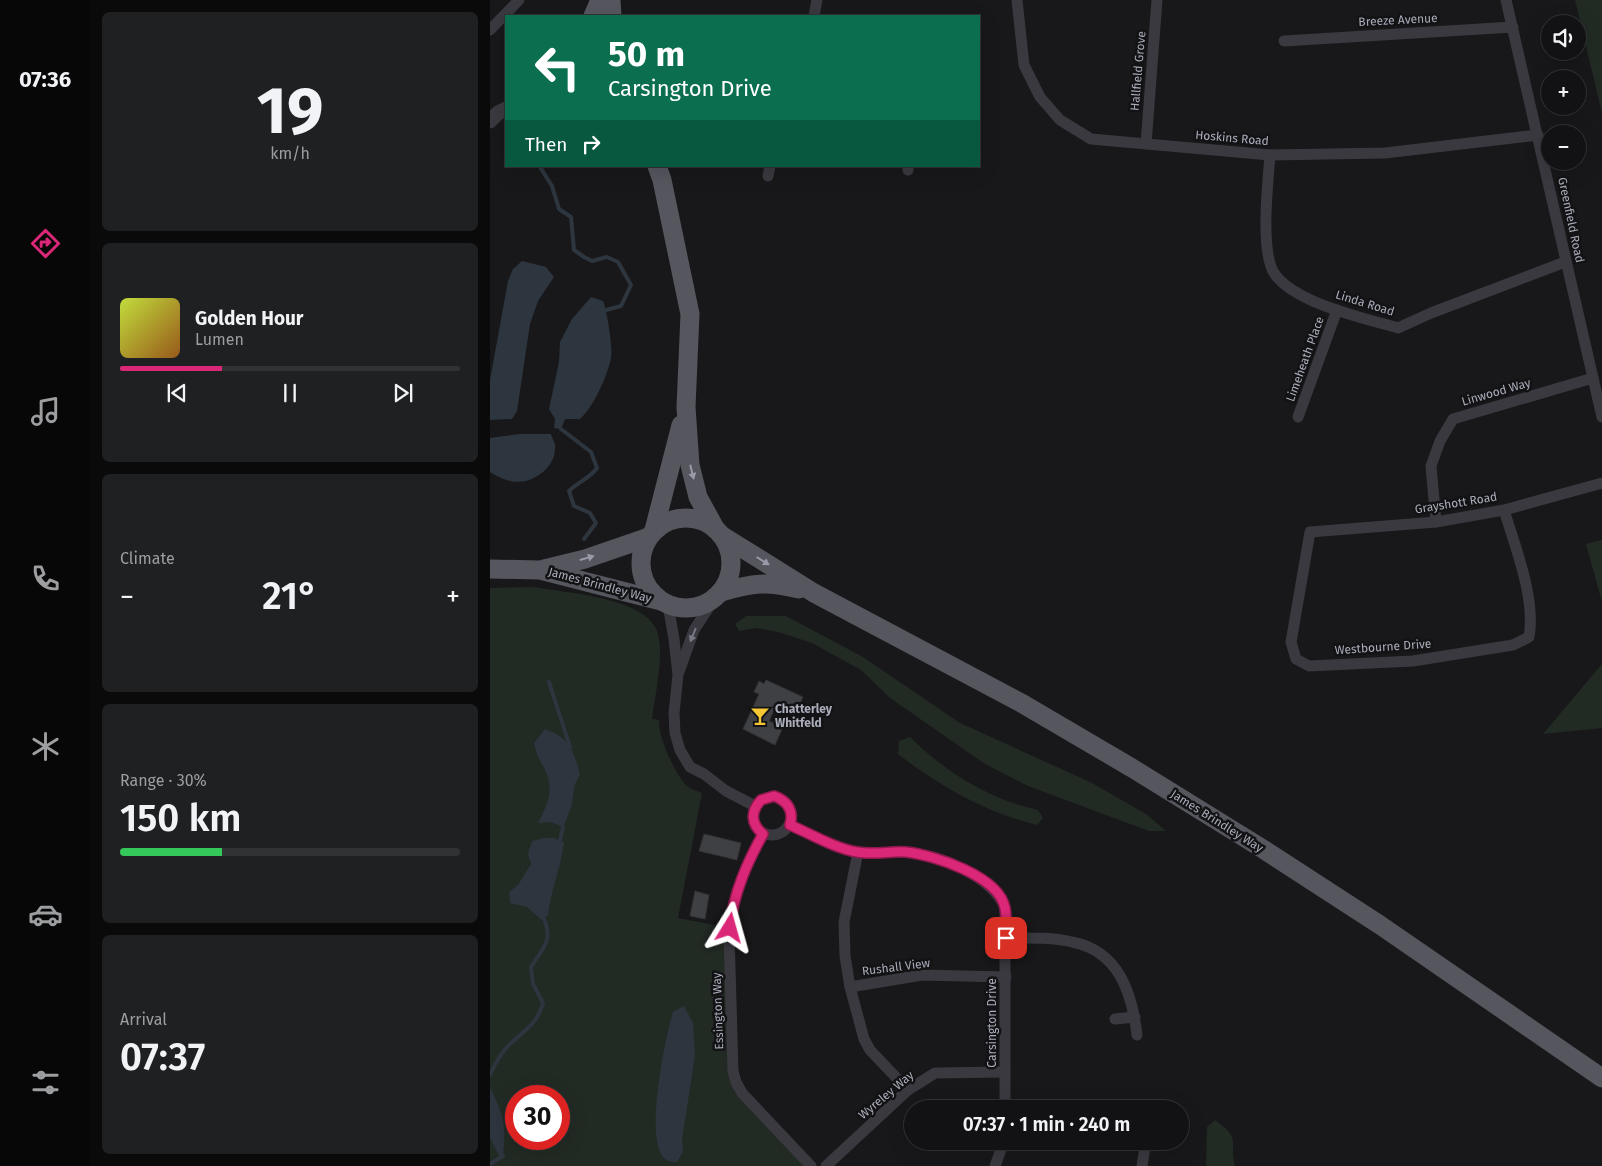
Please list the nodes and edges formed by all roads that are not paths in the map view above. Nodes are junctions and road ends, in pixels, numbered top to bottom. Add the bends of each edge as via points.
1 (518, 0) edge
2 (600, 0) edge
3 (611, 0) edge
4 (817, 0) edge
5 (1017, 0) edge
6 (1157, 0) edge
7 (1506, 0) edge
8 (593, 15) edge
9 (612, 15) edge
10 (814, 15) edge
11 (1513, 27) junction
12 (490, 30) edge
13 (1284, 41) dead end
14 (505, 110) edge
15 (490, 121) edge
16 (1538, 135) junction
17 (1146, 144) junction
18 (1270, 155) junction
19 (656, 167) edge
20 (1565, 262) junction
21 (1337, 310) junction
22 (1593, 378) junction
23 (686, 407) junction
24 (1298, 417) dead end
25 (1602, 417) edge
26 (1602, 483) edge
27 (1504, 510) junction
28 (1436, 522) junction
29 (719, 532) junction
30 (1310, 532) joint
31 (652, 534) junction
32 (490, 568) edge
33 (540, 570) junction
34 (814, 593) junction
35 (718, 595) junction
36 (664, 603) junction
37 (678, 675) junction
38 (755, 806) junction
39 (790, 825) junction
40 (763, 834) junction
41 (858, 852) junction
42 (1006, 938) junction
43 (1006, 977) junction
44 (850, 987) junction
45 (1135, 1017) junction
46 (1115, 1019) dead end
47 (1137, 1035) dead end
48 (1005, 1072) junction
49 (1602, 1078) edge
50 (908, 1090) junction
51 (1006, 1100) edge
52 (1001, 1150) edge
53 (1145, 1150) edge
54 (811, 1166) edge
55 (826, 1166) edge
56 (995, 1166) edge
57 (1142, 1166) edge

1 - 12 street
2 - 8 main road
3 - 9 main road
4 - 10 street
5 - 17 street, Hoskins Road via 1024,65 1040,97 1060,120 1091,139
6 - 17 street, Hallfield Grove
7 - 11 street, Greenfield Road
11 - 13 street, Breeze Avenue
11 - 16 street, Greenfield Road
14 - 15 street
16 - 18 street, Hoskins Road via 1385,153
16 - 20 street, Greenfield Road
17 - 18 street, Hoskins Road
18 - 21 street, Linda Road via 1266,200 1267,246 1274,272 1292,292
19 - 23 main road via 662,180 690,314
20 - 21 street, Linda Road via 1398,328
20 - 22 street, Greenfield Road
21 - 24 street, Limeheath Place
22 - 25 street, Greenfield Road
22 - 28 street, Linwood Way via 1453,418 1431,466
23 -> 29 main road via 692,473 698,497
23 - 31 main road
26 - 27 street, Grayshott Road
27 - 28 street, Grayshott Road
27 - 30 street, Westbourne Drive via 1526,589 1532,626 1529,637 1513,645 1413,661 1309,666 1296,659 1291,642
28 - 30 street, Grayshott Road
29 - 31 main road via 691,518 661,525
29 -> 34 main road, James Brindley Way
29 - 35 main road via 728,548 731,566 728,580
33 -> 31 main road, James Brindley Way via 585,559
31 - 36 main road via 641,554 641,571 652,594
32 - 33 main road, James Brindley Way
33 - 36 main road, James Brindley Way
34 - 35 main road, James Brindley Way via 775,583 754,583
34 - 49 main road, James Brindley Way via 1023,704 1264,849
35 - 36 main road via 702,606 686,609
35 -> 37 street via 694,630
36 - 37 street via 674,638
37 - 38 street via 674,713 680,750 690,767
38 - 39 street via 767,797 781,799 791,810
38 - 40 street via 753,821
39 - 40 street via 777,835
39 - 41 street, Carsington Drive via 836,846
40 - 54 street, Essington Way via 739,885 729,933 733,1071 742,1093
41 - 42 street, Carsington Drive via 906,852 932,857 981,879 995,890 1005,907
41 - 44 street via 844,922
42 - 43 street, Carsington Drive
42 - 45 street via 1073,942 1094,951 1109,961 1121,976 1129,990
43 - 44 street, Rushall View via 922,975
43 - 48 street, Carsington Drive
44 - 50 street via 870,1050
45 - 46 street
45 - 47 street
48 - 50 street, Wyreley Way via 935,1073
48 - 51 street, Carsington Drive
50 - 55 street, Wyreley Way
52 - 56 street
53 - 57 street

